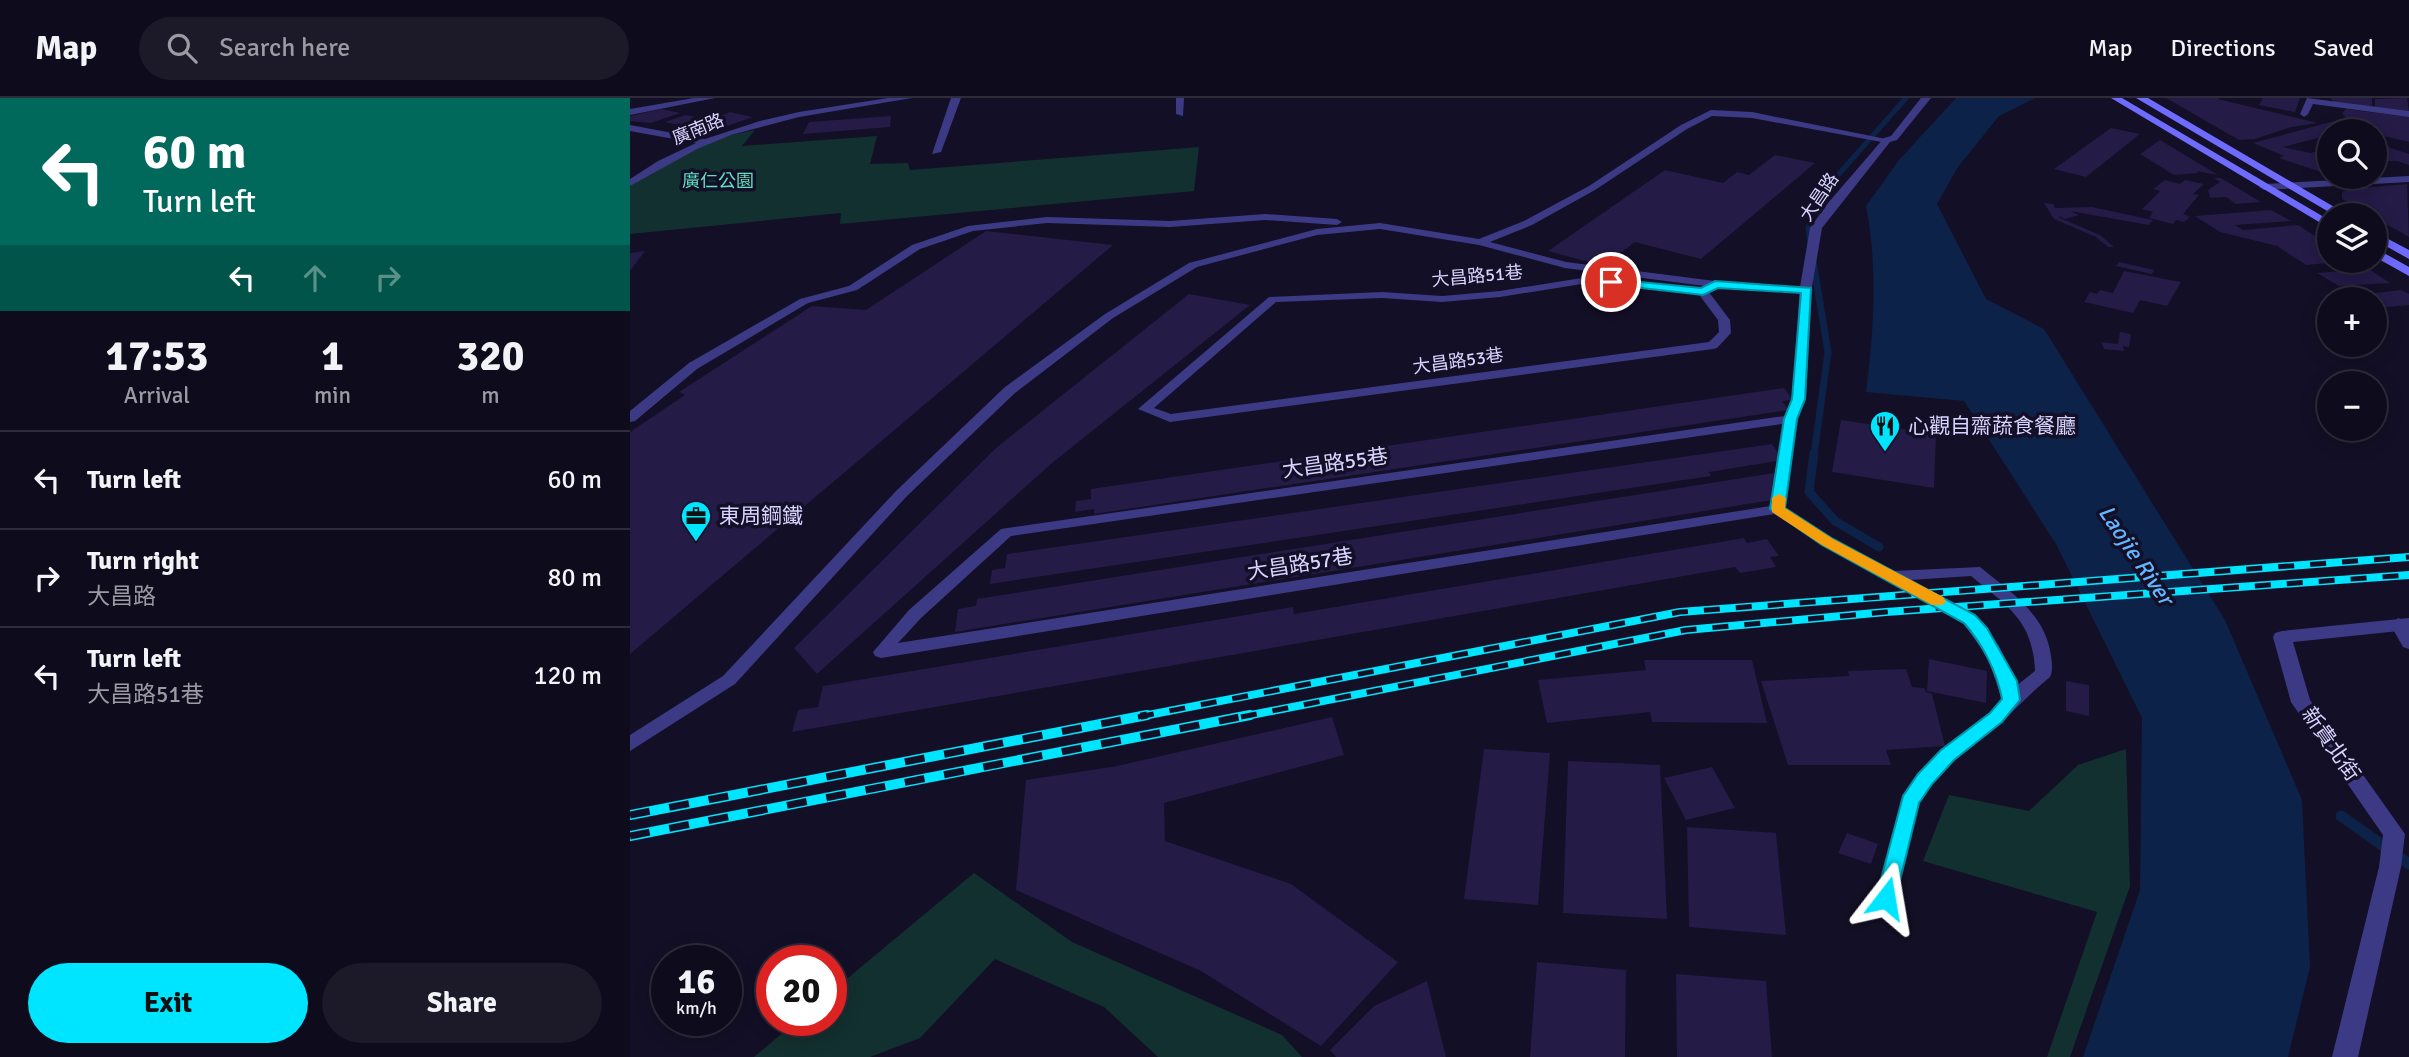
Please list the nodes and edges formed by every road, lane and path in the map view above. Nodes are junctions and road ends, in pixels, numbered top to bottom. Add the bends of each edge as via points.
1 (710, 98) edge
2 (906, 98) edge
3 (956, 98) edge
4 (1180, 98) edge
5 (1926, 98) edge
6 (2116, 98) edge
7 (2141, 98) edge
8 (2310, 99) edge
9 (630, 112) edge
10 (1180, 114) dead end
11 (2304, 114) dead end
12 (2409, 114) edge
13 (630, 128) edge
14 (1891, 139) junction
15 (702, 141) junction
16 (936, 152) dead end
17 (2408, 179) edge
18 (630, 183) edge
19 (2292, 186) junction
20 (2264, 187) junction
21 (2321, 203) edge
22 (2317, 218) edge
23 (1380, 226) junction
24 (1480, 242) junction
25 (2387, 242) edge
26 (2409, 255) edge
27 (2387, 259) edge
28 (2409, 272) edge
29 (1715, 284) junction
30 (1807, 290) junction
31 (1703, 292) junction
32 (1145, 409) joint
33 (630, 418) edge
34 (1791, 419) junction
35 (1777, 509) junction
36 (1894, 576) junction
37 (915, 614) joint
38 (2404, 624) edge
39 (2409, 643) edge
40 (2011, 700) junction
41 (630, 744) edge
42 (1886, 898) dead end
43 (2344, 1057) edge

1 - 9 street
2 - 15 lane, 廣南路 via 798,116
3 - 16 street
4 - 10 lane
5 - 14 street
6 - 20 main road
7 - 19 main road
8 - 11 lane
8 - 12 lane
13 - 15 lane
14 - 24 lane via 1752,115 1711,113 1592,188 1528,223
14 - 30 street via 1896,142 1843,206 1829,231
15 - 18 lane, 廣南路
17 - 19 street
19 - 20 street
19 - 21 main road
20 - 22 main road
23 - 24 lane
23 - 33 lane via 1265,217 1170,224 1047,220 972,228 916,247 853,288 804,302 693,366
23 - 41 lane via 1317,232 1194,265 1109,316 1010,390 902,493 729,680
24 - 29 lane via 1565,265
25 - 26 main road
27 - 28 main road
29 - 30 lane
29 - 31 lane
30 - 34 street via 1798,399
31 - 32 lane, 大昌路51巷 via 1588,280 1442,299 1382,295 1273,299
31 - 32 lane, 大昌路53巷 via 1724,320 1725,333 1713,345 1170,418
34 - 35 street
34 - 37 lane, 大昌路55巷 via 1006,532
35 - 36 lane
35 - 37 lane, 大昌路57巷 via 881,652
36 - 40 lane via 1969,619 2008,681
36 - 40 lane via 1974,571 2034,622 2044,652 2043,673
38 - 39 lane
38 - 43 street, 新貴北街 via 2282,637 2301,702 2394,834
40 - 42 lane via 1996,718 1947,755 1910,802

